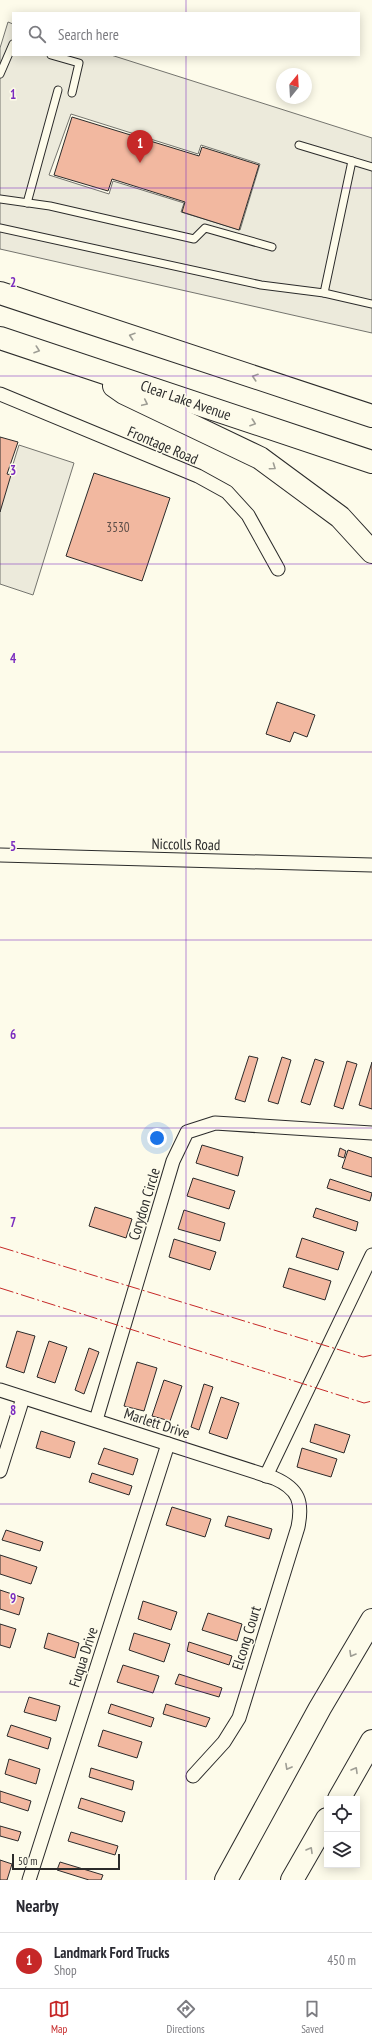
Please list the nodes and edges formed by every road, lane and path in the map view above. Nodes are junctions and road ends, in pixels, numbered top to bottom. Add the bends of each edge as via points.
1 (12, 46) edge
2 (54, 56) edge
3 (0, 74) edge
4 (58, 90) dead end
5 (72, 94) dead end
6 (299, 145) dead end
7 (352, 161) junction
8 (372, 167) edge
9 (0, 199) edge
10 (27, 203) junction
11 (0, 228) edge
12 (272, 247) dead end
13 (0, 293) edge
14 (324, 293) junction
15 (372, 304) edge
16 (0, 338) edge
17 (88, 367) junction
18 (288, 388) junction
19 (0, 394) edge
20 (372, 405) edge
21 (372, 416) edge
22 (372, 462) edge
23 (372, 552) edge
24 (278, 569) dead end
25 (0, 855) edge
26 (372, 865) edge
27 (372, 1133) edge
28 (372, 1255) edge
29 (0, 1390) edge
30 (23, 1398) junction
31 (96, 1420) junction
32 (168, 1444) junction
33 (0, 1472) edge
34 (266, 1476) junction
35 (298, 1497) joint
36 (372, 1620) edge
37 (372, 1741) edge
38 (193, 1776) dead end
39 (341, 1796) edge
40 (324, 1824) edge
41 (29, 1880) edge
42 (226, 1880) edge
43 (292, 1880) edge

1 - 3 lane
2 - 5 lane via 79,63
4 - 10 lane
6 - 7 lane
7 - 8 lane
7 - 14 lane
9 - 10 lane
10 - 12 lane via 194,239 205,228
11 - 14 lane via 261,285
18 -> 13 highway
14 - 15 lane
16 -> 17 highway, Clear Lake Avenue
17 -> 22 highway, Clear Lake Avenue
17 -> 23 highway via 124,393 260,458 340,517
18 - 20 highway
18 - 21 highway
19 - 24 street, Frontage Road via 198,476 227,492 248,516
25 - 26 street, Niccolls Road
27 - 31 street, Corydon Circle via 215,1123 186,1132 173,1161
28 - 34 street
29 - 30 street, Marlett Drive
30 - 31 street, Marlett Drive
30 - 33 street
31 - 32 street, Marlett Drive
32 - 34 street, Marlett Drive
32 - 41 street, Fuqua Drive
34 - 35 street, Marlett Drive via 282,1482
35 - 38 street, Elcong Court via 298,1527 239,1718 224,1742
36 -> 42 highway via 320,1708
39 -> 37 highway
43 -> 40 highway

